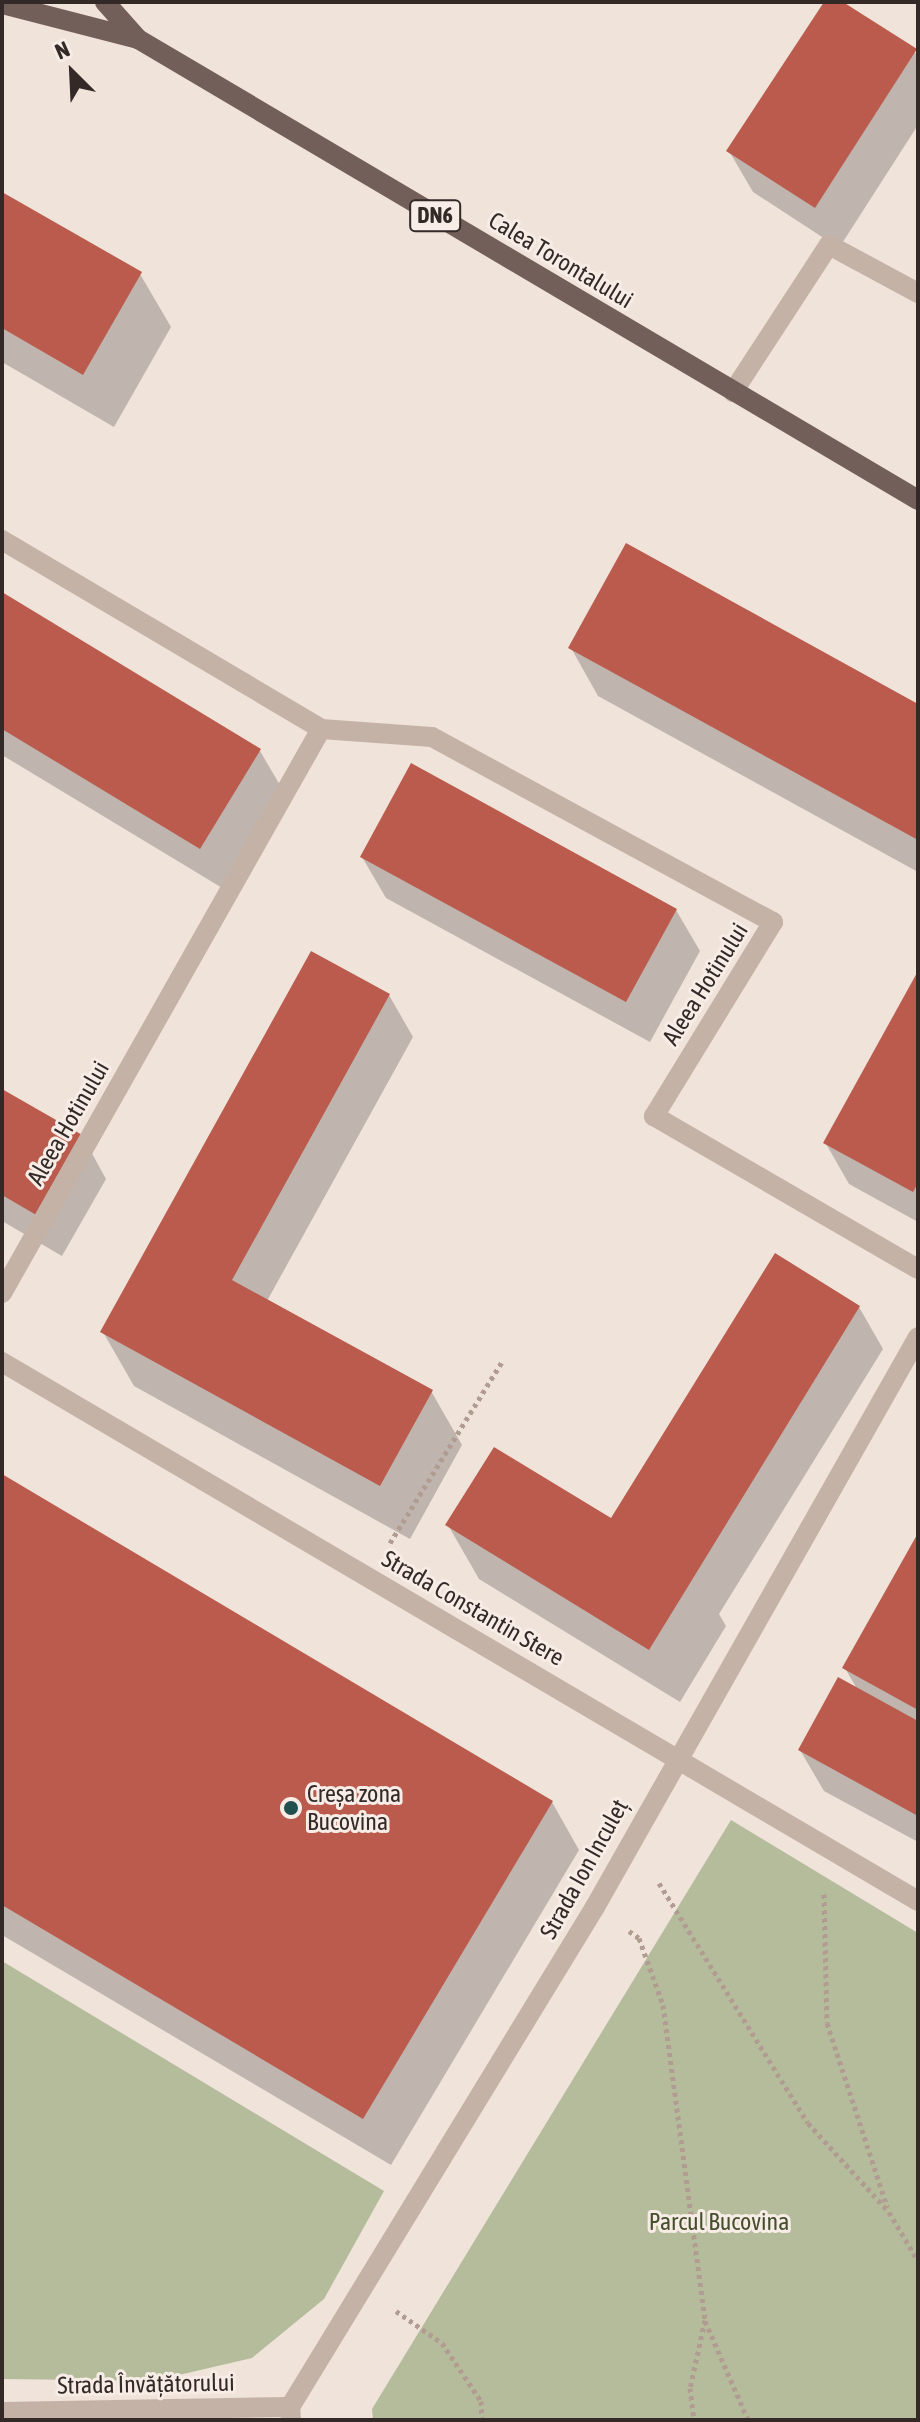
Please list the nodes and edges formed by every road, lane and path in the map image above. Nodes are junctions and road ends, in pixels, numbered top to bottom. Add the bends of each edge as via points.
1 (105, 2) edge
2 (2, 4) edge
3 (138, 39) junction
4 (918, 293) edge
5 (733, 392) junction
6 (918, 500) edge
7 (2, 540) edge
8 (321, 729) junction
9 (918, 1269) edge
10 (2, 1293) edge
11 (918, 1337) edge
12 (503, 1360) dead end
13 (2, 1362) edge
14 (369, 1577) junction
15 (675, 1757) junction
16 (631, 1838) junction
17 (824, 1846) junction
18 (918, 1901) edge
19 (595, 1907) junction
20 (889, 2212) junction
21 (918, 2261) edge
22 (363, 2288) junction
23 (705, 2320) junction
24 (2, 2412) edge
25 (290, 2414) edge
26 (482, 2420) edge
27 (694, 2420) edge
28 (748, 2420) edge

1 - 3 main road, Calea Torontalului / DN6
2 - 3 main road, Calea Torontalului / DN6
3 - 5 main road, Calea Torontalului / DN6
4 - 5 street via 829,245
5 - 6 main road, Calea Torontalului / DN6
7 - 8 street, Aleea Hotinului
8 - 9 street, Aleea Hotinului via 432,737 773,922 654,1116
8 - 10 street, Aleea Hotinului
11 - 15 street, Strada Ion Inculeț
12 - 14 path
13 - 14 street, Strada Constantin Stere
14 - 15 street, Strada Constantin Stere
15 - 16 street, Strada Ion Inculeț
15 - 17 street, Strada Constantin Stere
16 - 19 street, Strada Ion Inculeț
16 - 20 path via 808,2123
17 - 18 street, Strada Constantin Stere
17 - 20 path via 827,2023
19 - 22 street, Strada Ion Inculeț
19 - 23 path via 639,1938 663,2005
20 - 21 path
22 - 25 street, Strada Ion Inculeț
22 - 26 path via 442,2343 481,2401
23 - 27 path via 690,2388
23 - 28 path
24 - 25 street, Strada Învățătorului

